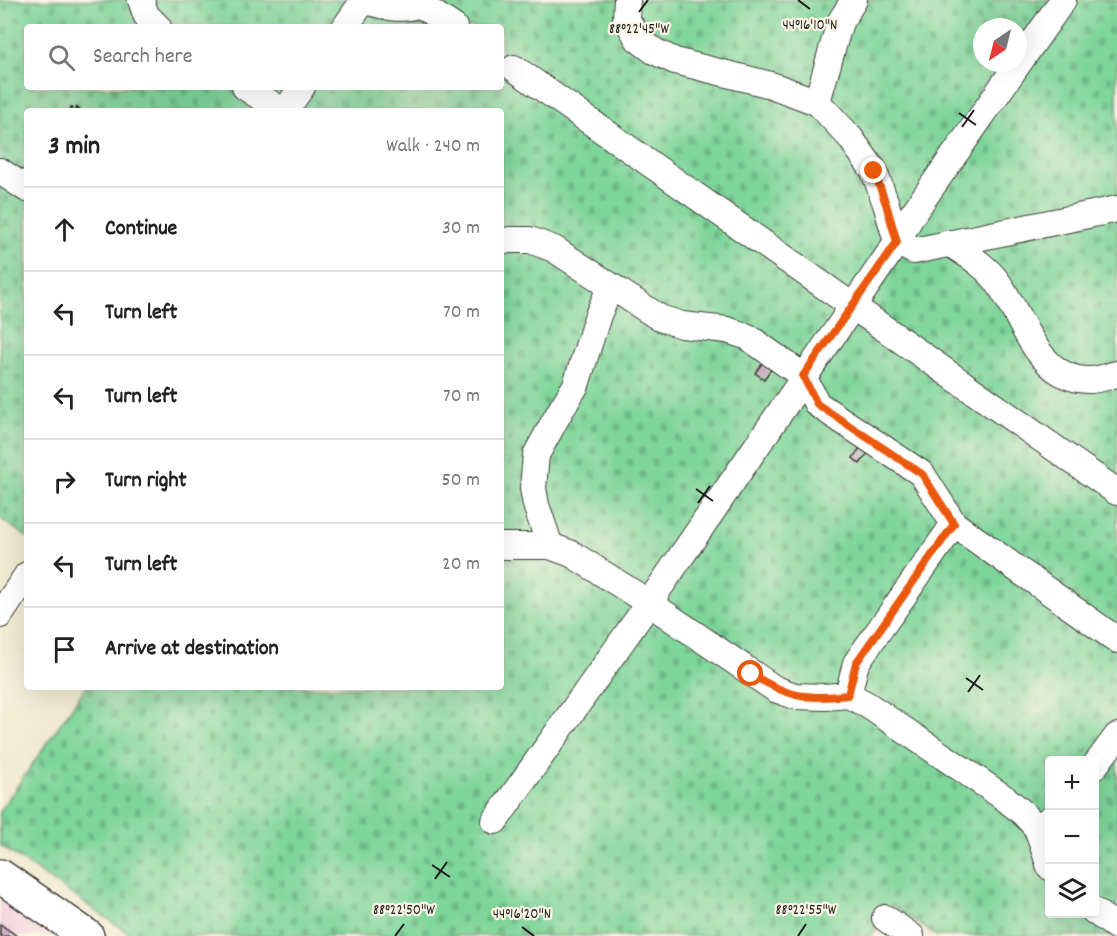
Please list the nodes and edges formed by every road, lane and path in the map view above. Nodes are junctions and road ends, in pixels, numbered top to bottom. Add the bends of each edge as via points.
1 (141, 0) edge
2 (364, 0) edge
3 (627, 0) edge
4 (854, 0) edge
5 (418, 2) edge
6 (1056, 3) edge
7 (155, 24) edge
8 (347, 24) edge
9 (450, 24) edge
10 (514, 68) dead end
11 (250, 90) edge
12 (300, 90) edge
13 (817, 102) junction
14 (278, 108) edge
15 (285, 108) edge
16 (0, 171) edge
17 (24, 187) edge
18 (1117, 209) edge
19 (504, 241) edge
20 (897, 242) junction
21 (949, 243) junction
22 (611, 286) junction
23 (852, 305) junction
24 (1117, 374) edge
25 (803, 376) junction
26 (1117, 492) edge
27 (954, 524) junction
28 (504, 546) edge
29 (550, 546) junction
30 (24, 579) edge
31 (649, 603) junction
32 (0, 615) edge
33 (1117, 640) edge
34 (848, 695) junction
35 (1117, 736) edge
36 (1099, 761) edge
37 (495, 821) dead end
38 (1043, 824) edge
39 (1050, 864) edge
40 (0, 876) edge
41 (1099, 914) edge
42 (885, 918) dead end
43 (1117, 927) edge
44 (71, 932) edge
45 (911, 936) edge

1 - 7 street via 146,15
2 - 5 street via 384,7 410,8
2 - 8 street
3 - 13 street via 626,18 638,39 654,51 675,61 771,85
4 - 13 street via 840,22
5 - 9 street
6 - 20 street
10 - 23 street
11 - 14 street
12 - 15 street
13 - 20 street via 849,136 874,171
16 - 17 street
18 - 21 street
19 - 22 street via 530,240 554,249
20 - 21 street via 914,250
20 - 23 street
21 - 24 street via 998,281 1037,352 1057,370 1091,380
22 - 25 street via 660,318 748,337
22 - 29 street via 576,386 536,455 532,488
23 - 25 street
23 - 26 street
25 - 27 street via 817,404 922,474
25 - 31 street
27 - 33 street
27 - 34 street via 856,663
28 - 29 street
29 - 31 street via 572,554
30 - 32 street
31 - 34 street via 775,689 795,696
31 - 37 street
34 - 38 street
35 - 36 street
38 - 39 street
40 - 44 main road
41 - 43 street
42 - 45 street

